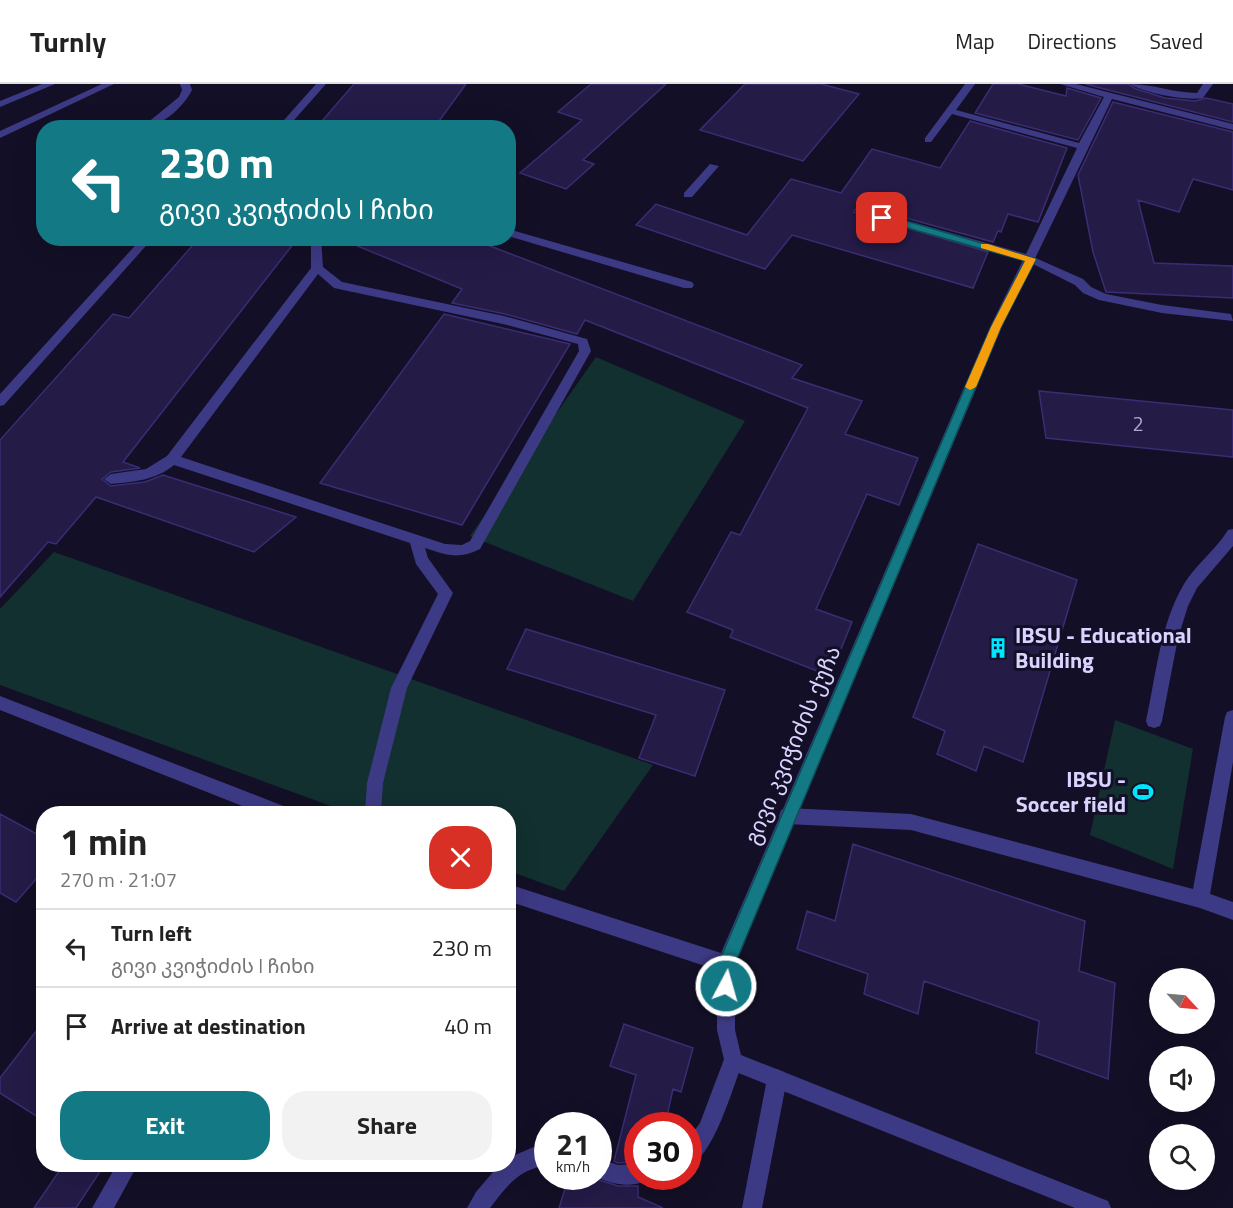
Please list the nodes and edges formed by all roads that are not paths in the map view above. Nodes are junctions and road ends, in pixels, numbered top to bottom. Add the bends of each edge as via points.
1 (50, 84) edge
2 (109, 84) edge
3 (186, 84) edge
4 (321, 84) edge
5 (970, 84) edge
6 (1065, 84) edge
7 (1135, 84) edge
8 (1208, 84) edge
9 (1109, 96) junction
10 (0, 104) edge
11 (950, 111) junction
12 (154, 120) edge
13 (288, 120) edge
14 (1233, 127) edge
15 (0, 135) edge
16 (928, 140) dead end
17 (1081, 146) junction
18 (714, 166) dead end
19 (688, 195) dead end
20 (861, 212) dead end
21 (516, 234) edge
22 (141, 246) edge
23 (316, 246) edge
24 (1031, 259) junction
25 (316, 268) junction
26 (688, 285) dead end
27 (1231, 318) dead end
28 (0, 402) edge
29 (172, 459) junction
30 (111, 479) dead end
31 (1233, 534) edge
32 (416, 539) junction
33 (0, 703) edge
34 (1233, 717) edge
35 (1154, 721) dead end
36 (262, 806) edge
37 (373, 806) edge
38 (787, 816) junction
39 (516, 895) edge
40 (1200, 899) junction
41 (1233, 911) edge
42 (726, 964) junction
43 (733, 1060) junction
44 (777, 1079) junction
45 (702, 1137) edge
46 (534, 1156) edge
47 (516, 1167) edge
48 (123, 1172) edge
49 (507, 1172) edge
50 (102, 1208) edge
51 (477, 1208) edge
52 (752, 1208) edge
53 (1101, 1208) edge

1 - 10 street
2 - 15 street
3 - 12 street via 183,98
4 - 13 street
5 - 11 street
6 - 9 street
7 - 8 street via 1192,96 1200,96
9 - 14 street
9 - 17 street, გივი კვიჭიძის ქუჩა
11 - 16 street
11 - 17 street
17 - 24 street, გივი კვიჭიძის ქუჩა
18 - 19 street
20 - 24 street
21 - 26 street
22 - 28 street
23 - 25 street
24 - 27 street via 1103,297
24 - 38 street, გივი კვიჭიძის ქუჩა via 996,327
25 - 29 street
25 - 32 street via 338,285 504,320 584,342 585,351 476,545 463,551
29 - 30 street via 146,476
29 - 32 street
31 - 35 street via 1188,589 1178,614
32 - 37 street via 421,560 446,593 399,688 375,783
33 - 36 street
34 - 40 street
38 - 40 street via 911,822
38 - 42 street, გივი კვიჭიძის ქუჩა
39 - 42 street
40 - 41 street
42 - 43 street, გივი კვიჭიძის ქუჩა via 726,1030
43 - 44 street
43 - 45 street
44 - 52 street
44 - 53 street
46 - 47 street
48 - 50 street
49 - 51 street via 499,1177

